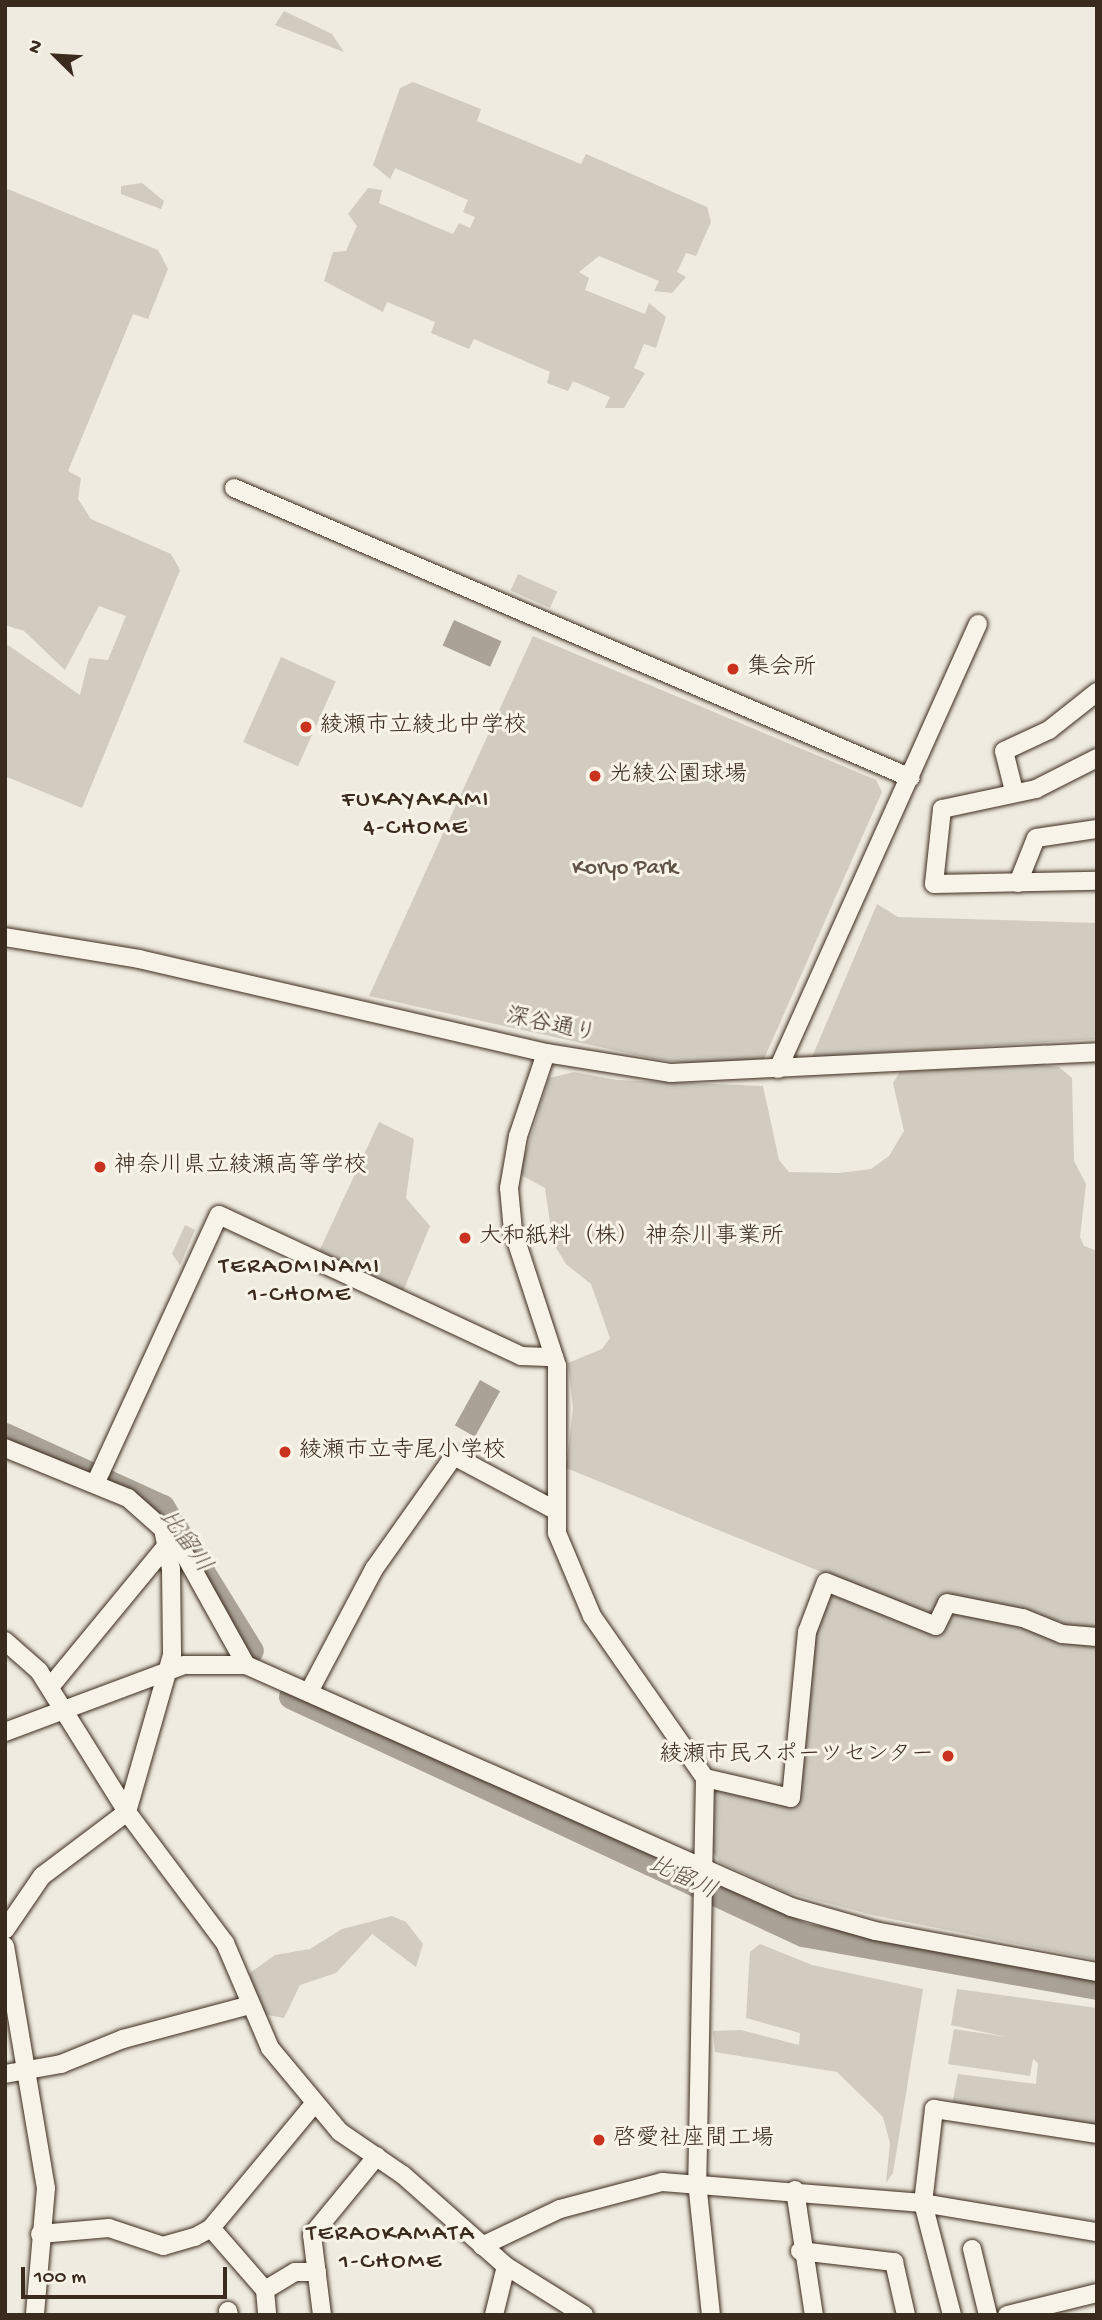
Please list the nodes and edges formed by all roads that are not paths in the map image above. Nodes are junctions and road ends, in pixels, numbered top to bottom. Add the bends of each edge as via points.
1 (234, 488) dead end
2 (978, 624) dead end
3 (1097, 692) edge
4 (1097, 758) edge
5 (911, 778) junction
6 (1014, 790) junction
7 (1097, 829) edge
8 (1097, 881) edge
9 (1018, 883) junction
10 (7, 934) edge
11 (1097, 1052) edge
12 (546, 1053) junction
13 (778, 1069) junction
14 (554, 1357) junction
15 (5, 1448) edge
16 (98, 1478) junction
17 (554, 1509) junction
18 (168, 1544) junction
19 (1097, 1637) edge
20 (5, 1641) edge
21 (246, 1665) junction
22 (169, 1670) junction
23 (50, 1687) junction
24 (311, 1688) junction
25 (63, 1707) junction
26 (5, 1732) edge
27 (705, 1778) junction
28 (127, 1812) junction
29 (705, 1875) junction
30 (5, 1930) edge
31 (7, 1958) edge
32 (1097, 1972) edge
33 (250, 2005) junction
34 (14, 2072) edge
35 (314, 2104) junction
36 (1097, 2134) edge
37 (377, 2156) junction
38 (697, 2182) junction
39 (795, 2190) junction
40 (923, 2203) junction
41 (211, 2228) junction
42 (1097, 2232) edge
43 (40, 2234) junction
44 (482, 2246) junction
45 (972, 2249) dead end
46 (800, 2251) junction
47 (506, 2266) junction
48 (317, 2272) junction
49 (265, 2290) junction
50 (1097, 2293) edge
51 (35, 2315) edge
52 (267, 2315) edge
53 (322, 2315) edge
54 (494, 2315) edge
55 (584, 2315) edge
56 (711, 2315) edge
57 (814, 2315) edge
58 (906, 2315) edge
59 (952, 2315) edge
60 (988, 2315) edge
61 (1007, 2315) edge

1 - 5 street
2 - 5 street
3 - 6 street via 1049,730 1004,751
4 - 6 street via 1035,789
5 - 13 street
6 - 9 street via 942,809 934,884
7 - 9 street via 1036,838
8 - 9 street
10 - 12 street, 深谷通り via 194,970
11 - 13 street, 深谷通り
12 - 13 street, 深谷通り via 671,1073
12 - 14 street via 518,1136 509,1188 513,1231
14 - 16 street via 521,1356 219,1215
14 - 17 street via 560,1409
15 - 16 street
16 - 18 street via 145,1508
17 - 24 street via 454,1456 374,1570
17 - 27 street via 563,1557 582,1598
18 - 21 street via 182,1550
18 - 22 street
18 - 23 street
19 - 27 street via 947,1603 936,1626 826,1582 807,1632 791,1798
20 - 23 street
21 - 22 street via 197,1662
21 - 24 street
22 - 25 street
22 - 28 street
23 - 25 street
24 - 29 street
25 - 26 street
25 - 28 street
27 - 29 street
28 - 30 street via 42,1876
28 - 33 street via 225,1943
29 - 32 street via 851,1926
29 - 38 street
31 - 34 street
33 - 34 street
33 - 35 street via 270,2048
34 - 43 street via 46,2188
35 - 37 street
35 - 41 street
36 - 40 street via 934,2109
37 - 44 street
37 - 48 street via 318,2222 312,2235
38 - 39 street
38 - 44 street via 662,2182 560,2210
38 - 56 street
39 - 40 street
39 - 46 street
40 - 42 street
40 - 59 street
41 - 43 street via 172,2246 109,2228
41 - 49 street
43 - 51 street
44 - 47 street
45 - 60 street
46 - 57 street
46 - 58 street via 894,2262
47 - 54 street
47 - 55 street
48 - 49 street via 295,2272
48 - 53 street
49 - 52 street
50 - 61 street

